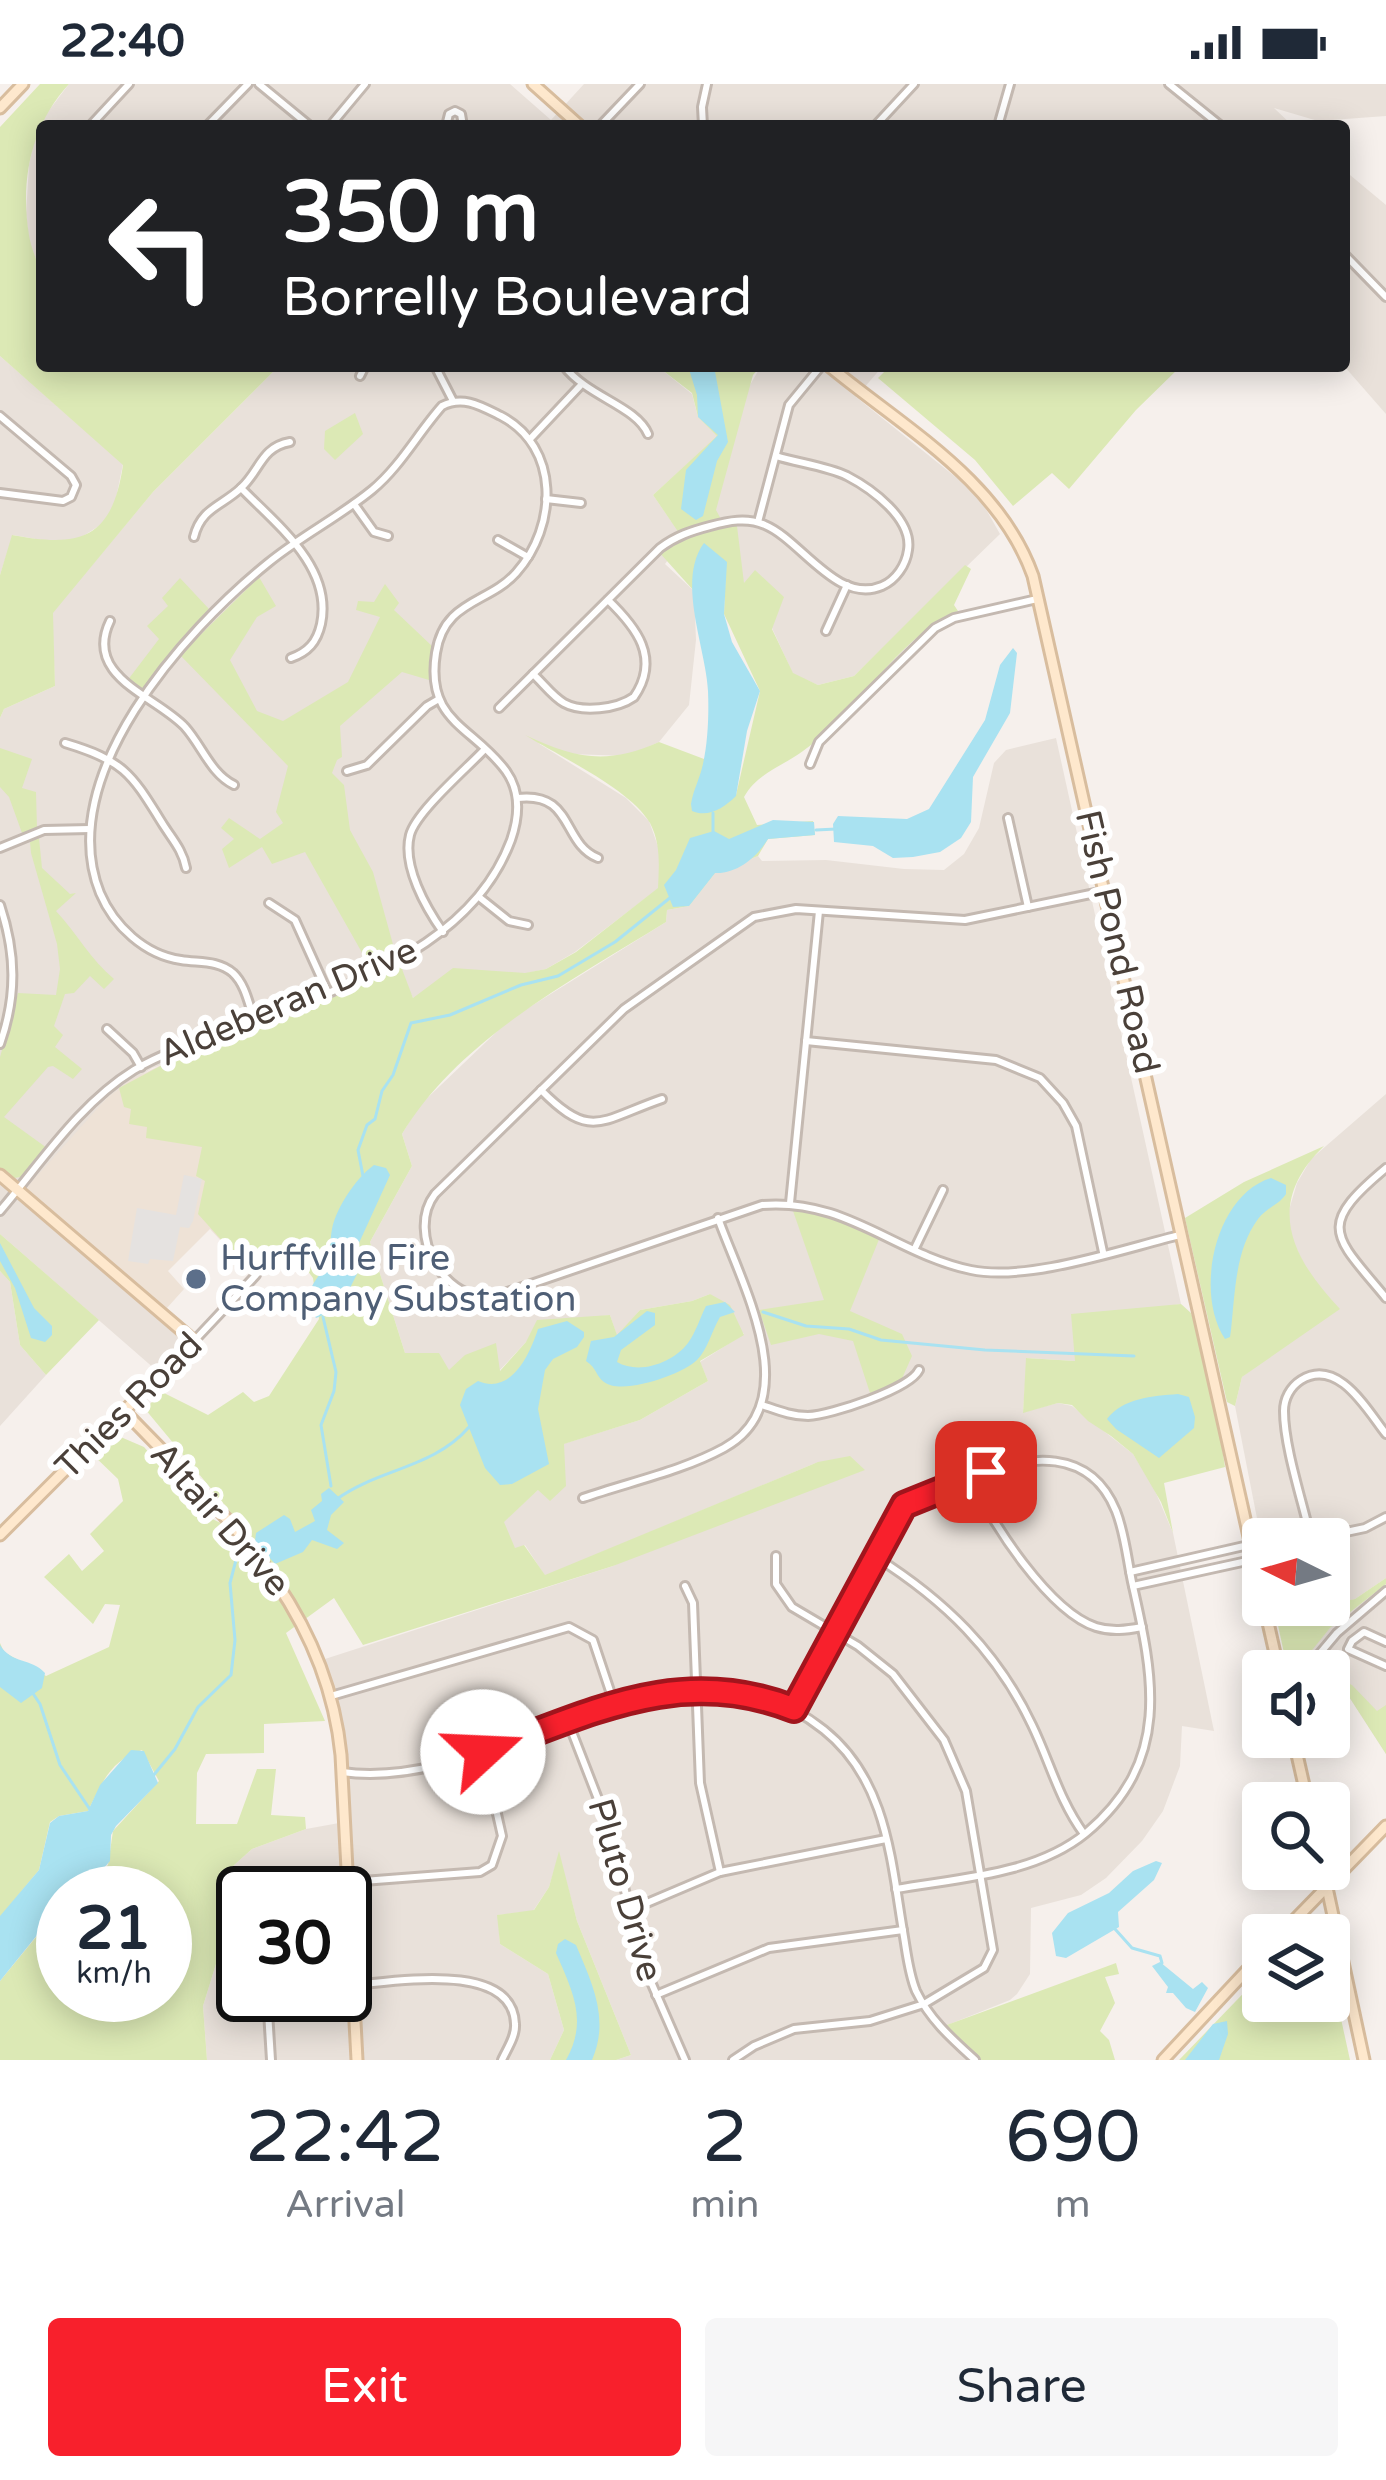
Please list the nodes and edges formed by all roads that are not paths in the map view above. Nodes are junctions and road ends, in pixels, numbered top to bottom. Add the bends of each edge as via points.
1 (22, 84) edge
2 (129, 84) edge
3 (248, 84) edge
4 (259, 84) edge
5 (364, 84) edge
6 (533, 84) edge
7 (640, 84) edge
8 (707, 84) edge
9 (914, 84) edge
10 (1010, 84) edge
11 (1169, 84) edge
12 (0, 108) edge
13 (96, 120) edge
14 (213, 120) edge
15 (303, 120) edge
16 (334, 120) edge
17 (573, 120) edge
18 (606, 120) edge
19 (704, 120) edge
20 (881, 120) edge
21 (1000, 120) edge
22 (1214, 120) edge
23 (1350, 260) edge
24 (1386, 297) edge
25 (362, 372) edge
26 (438, 372) edge
27 (569, 372) edge
28 (819, 372) edge
29 (833, 372) edge
30 (360, 376) dead end
31 (580, 386) junction
32 (453, 401) junction
33 (0, 416) edge
34 (648, 434) dead end
35 (531, 438) junction
36 (290, 442) dead end
37 (776, 456) junction
38 (242, 488) junction
39 (0, 493) edge
40 (546, 499) junction
41 (581, 502) dead end
42 (354, 504) junction
43 (758, 522) junction
44 (388, 536) dead end
45 (194, 537) dead end
46 (497, 540) dead end
47 (293, 543) junction
48 (528, 557) junction
49 (848, 585) junction
50 (1040, 598) junction
51 (608, 600) junction
52 (110, 621) dead end
53 (826, 632) dead end
54 (291, 658) dead end
55 (533, 674) junction
56 (146, 698) junction
57 (439, 699) junction
58 (499, 708) dead end
59 (65, 743) dead end
60 (484, 750) junction
61 (109, 761) junction
62 (810, 764) dead end
63 (347, 771) dead end
64 (234, 785) dead end
65 (517, 798) junction
66 (1007, 818) dead end
67 (90, 829) junction
68 (0, 848) edge
69 (598, 858) dead end
70 (186, 868) dead end
71 (1105, 890) junction
72 (479, 898) junction
73 (269, 903) dead end
74 (0, 905) edge
75 (1028, 908) junction
76 (819, 911) junction
77 (528, 925) dead end
78 (443, 932) junction
79 (328, 992) junction
80 (255, 1022) junction
81 (106, 1029) dead end
82 (806, 1041) junction
83 (0, 1044) edge
84 (141, 1067) junction
85 (542, 1090) junction
86 (662, 1099) dead end
87 (1386, 1168) edge
88 (0, 1175) edge
89 (17, 1190) junction
90 (943, 1190) dead end
91 (790, 1203) junction
92 (0, 1210) edge
93 (718, 1218) junction
94 (1183, 1235) junction
95 (915, 1248) junction
96 (1104, 1253) junction
97 (256, 1275) dead end
98 (1386, 1298) edge
99 (194, 1341) junction
100 (920, 1370) dead end
101 (762, 1405) junction
102 (124, 1411) junction
103 (1386, 1434) edge
104 (972, 1478) junction
105 (583, 1498) dead end
106 (1386, 1517) edge
107 (1250, 1518) edge
108 (1307, 1518) edge
109 (1350, 1531) edge
110 (0, 1535) edge
111 (1242, 1546) edge
112 (1215, 1553) junction
113 (776, 1556) dead end
114 (876, 1557) junction
115 (1242, 1562) edge
116 (1218, 1566) junction
117 (1130, 1572) junction
118 (685, 1586) dead end
119 (1133, 1586) junction
120 (1386, 1591) edge
121 (1350, 1620) joint
122 (1345, 1626) edge
123 (1142, 1627) junction
124 (1364, 1632) junction
125 (834, 1633) junction
126 (1386, 1642) edge
127 (1324, 1650) edge
128 (1386, 1666) edge
129 (698, 1691) junction
130 (331, 1696) junction
131 (614, 1702) junction
132 (794, 1709) junction
133 (567, 1719) junction
134 (483, 1752) junction
135 (343, 1772) junction
136 (1386, 1826) edge
137 (1084, 1834) junction
138 (886, 1839) junction
139 (1350, 1862) edge
140 (346, 1866) edge
141 (720, 1872) junction
142 (982, 1874) junction
143 (372, 1881) edge
144 (896, 1889) junction
145 (1323, 1890) edge
146 (1303, 1910) junction
147 (628, 1911) junction
148 (1299, 1914) edge
149 (1331, 1914) edge
150 (903, 1930) junction
151 (1242, 1976) edge
152 (372, 1984) edge
153 (656, 1995) junction
154 (1350, 1995) edge
155 (924, 2004) junction
156 (269, 2022) edge
157 (354, 2022) edge
158 (271, 2060) edge
159 (357, 2060) edge
160 (502, 2060) edge
161 (685, 2060) edge
162 (733, 2060) edge
163 (975, 2060) edge
164 (1163, 2060) edge
165 (1364, 2060) edge

1 - 12 street
2 - 13 street
3 - 14 street
4 - 15 street
5 - 16 street
6 - 17 street
7 - 18 street
8 - 19 street
9 - 20 street
10 - 21 street
11 - 22 street
23 - 24 street
25 - 30 street
26 - 32 street
27 - 31 street
28 - 37 street via 791,399
29 - 50 street, Fish Pond Road via 982,490 1016,537
31 - 34 street via 638,418
31 - 35 street
32 - 35 street via 499,415
32 - 42 street
33 - 39 street via 76,485 63,501
35 - 40 street via 544,464
36 - 38 street via 267,452
37 - 43 street
37 - 49 street via 846,476 901,520 909,542 901,569 877,587
38 - 45 street via 203,514
38 - 47 street
40 - 41 street
40 - 48 street
42 - 44 street via 374,532
42 - 47 street
43 - 49 street
43 - 51 street via 728,521 677,536
46 - 48 street
47 - 54 street via 315,574 322,615 312,645
47 - 56 street via 206,620
48 - 57 street via 447,625 435,664
49 - 53 street
50 - 62 street via 935,628 819,742
50 - 71 street, Fish Pond Road
51 - 55 street
51 - 55 street via 642,640 643,677 634,698 571,706
52 - 56 street via 107,658
55 - 58 street
56 - 61 street
56 - 64 street via 182,724
57 - 60 street
57 - 63 street via 367,765
59 - 61 street
60 - 65 street via 507,772
60 - 78 street via 410,835 422,899
61 - 67 street
61 - 70 street via 142,788
65 - 69 street via 552,804
65 - 72 street, Aldeberan Drive via 509,845
66 - 75 street
67 - 68 street via 51,829
67 - 80 street via 94,875 122,927 165,957 226,968 242,985
71 - 75 street
71 - 94 street, Fish Pond Road
72 - 77 street
72 - 78 street, Aldeberan Drive
73 - 79 street via 295,920
74 - 83 street via 14,962
75 - 76 street via 952,921
76 - 82 street
76 - 85 street via 778,910 740,925 624,1009
78 - 79 street, Aldeberan Drive
79 - 80 street, Aldeberan Drive
80 - 84 street, Aldeberan Drive
81 - 84 street
82 - 91 street
82 - 96 street via 996,1060 1040,1078 1076,1126
84 - 89 street, Aldeberan Drive via 90,1106
85 - 86 street via 586,1123
85 - 93 street via 426,1208 424,1236 458,1290 496,1296
87 - 98 street via 1348,1201 1340,1227 1346,1248
88 - 89 street
89 - 92 street, Aldeberan Drive
89 - 99 street
90 - 95 street
91 - 93 street
91 - 95 street via 847,1216
93 - 101 street via 764,1352
94 - 96 street
94 - 107 street, Fish Pond Road
95 - 96 street via 1002,1273
97 - 99 street, Thies Road
99 - 102 street, Thies Road
100 - 101 street via 908,1384 818,1415
101 - 105 street via 746,1431 721,1449
102 - 110 street, Thies Road
102 - 130 street, Altair Drive via 280,1584 313,1641
103 - 108 street via 1333,1377 1310,1376 1292,1388 1284,1413
104 - 114 street via 904,1505
104 - 117 street via 1029,1459 1074,1466 1114,1507
104 - 123 street via 1001,1536 1071,1610 1099,1628
106 - 109 street
111 - 112 street
112 - 116 street
112 - 117 street
113 - 125 street via 776,1584 788,1602
114 - 125 street
114 - 137 street via 937,1599 986,1650
115 - 116 street
116 - 119 street
117 - 119 street
118 - 129 street
119 - 123 street
120 - 121 street
121 - 124 street
122 - 127 street
123 - 137 street via 1152,1682 1146,1743 1125,1789
124 - 126 street
124 - 128 street via 1348,1648
125 - 132 street
125 - 142 street via 893,1674 935,1725 966,1791
129 - 131 street
129 - 132 street via 740,1692
129 - 141 street via 701,1797
130 - 131 street via 569,1627 593,1640
130 - 135 street, Altair Drive
131 - 133 street
132 - 138 street via 859,1768
133 - 134 street
133 - 147 street, Pluto Drive via 610,1828
134 - 135 street via 382,1774
134 - 143 street via 502,1836 491,1865
135 - 140 street, Altair Drive
136 - 139 street
137 - 142 street via 1044,1857
138 - 141 street
138 - 144 street
141 - 147 street
142 - 144 street
142 - 155 street via 989,1963
144 - 150 street
145 - 146 street
146 - 148 street
146 - 149 street
147 - 153 street, Pluto Drive
150 - 153 street via 769,1948
150 - 155 street
151 - 164 street
152 - 160 street via 474,1980 512,2009 514,2031
153 - 161 street, Pluto Drive
154 - 165 street
155 - 162 street via 870,2021 794,2029
155 - 163 street
156 - 158 street
157 - 159 street, Altair Drive

